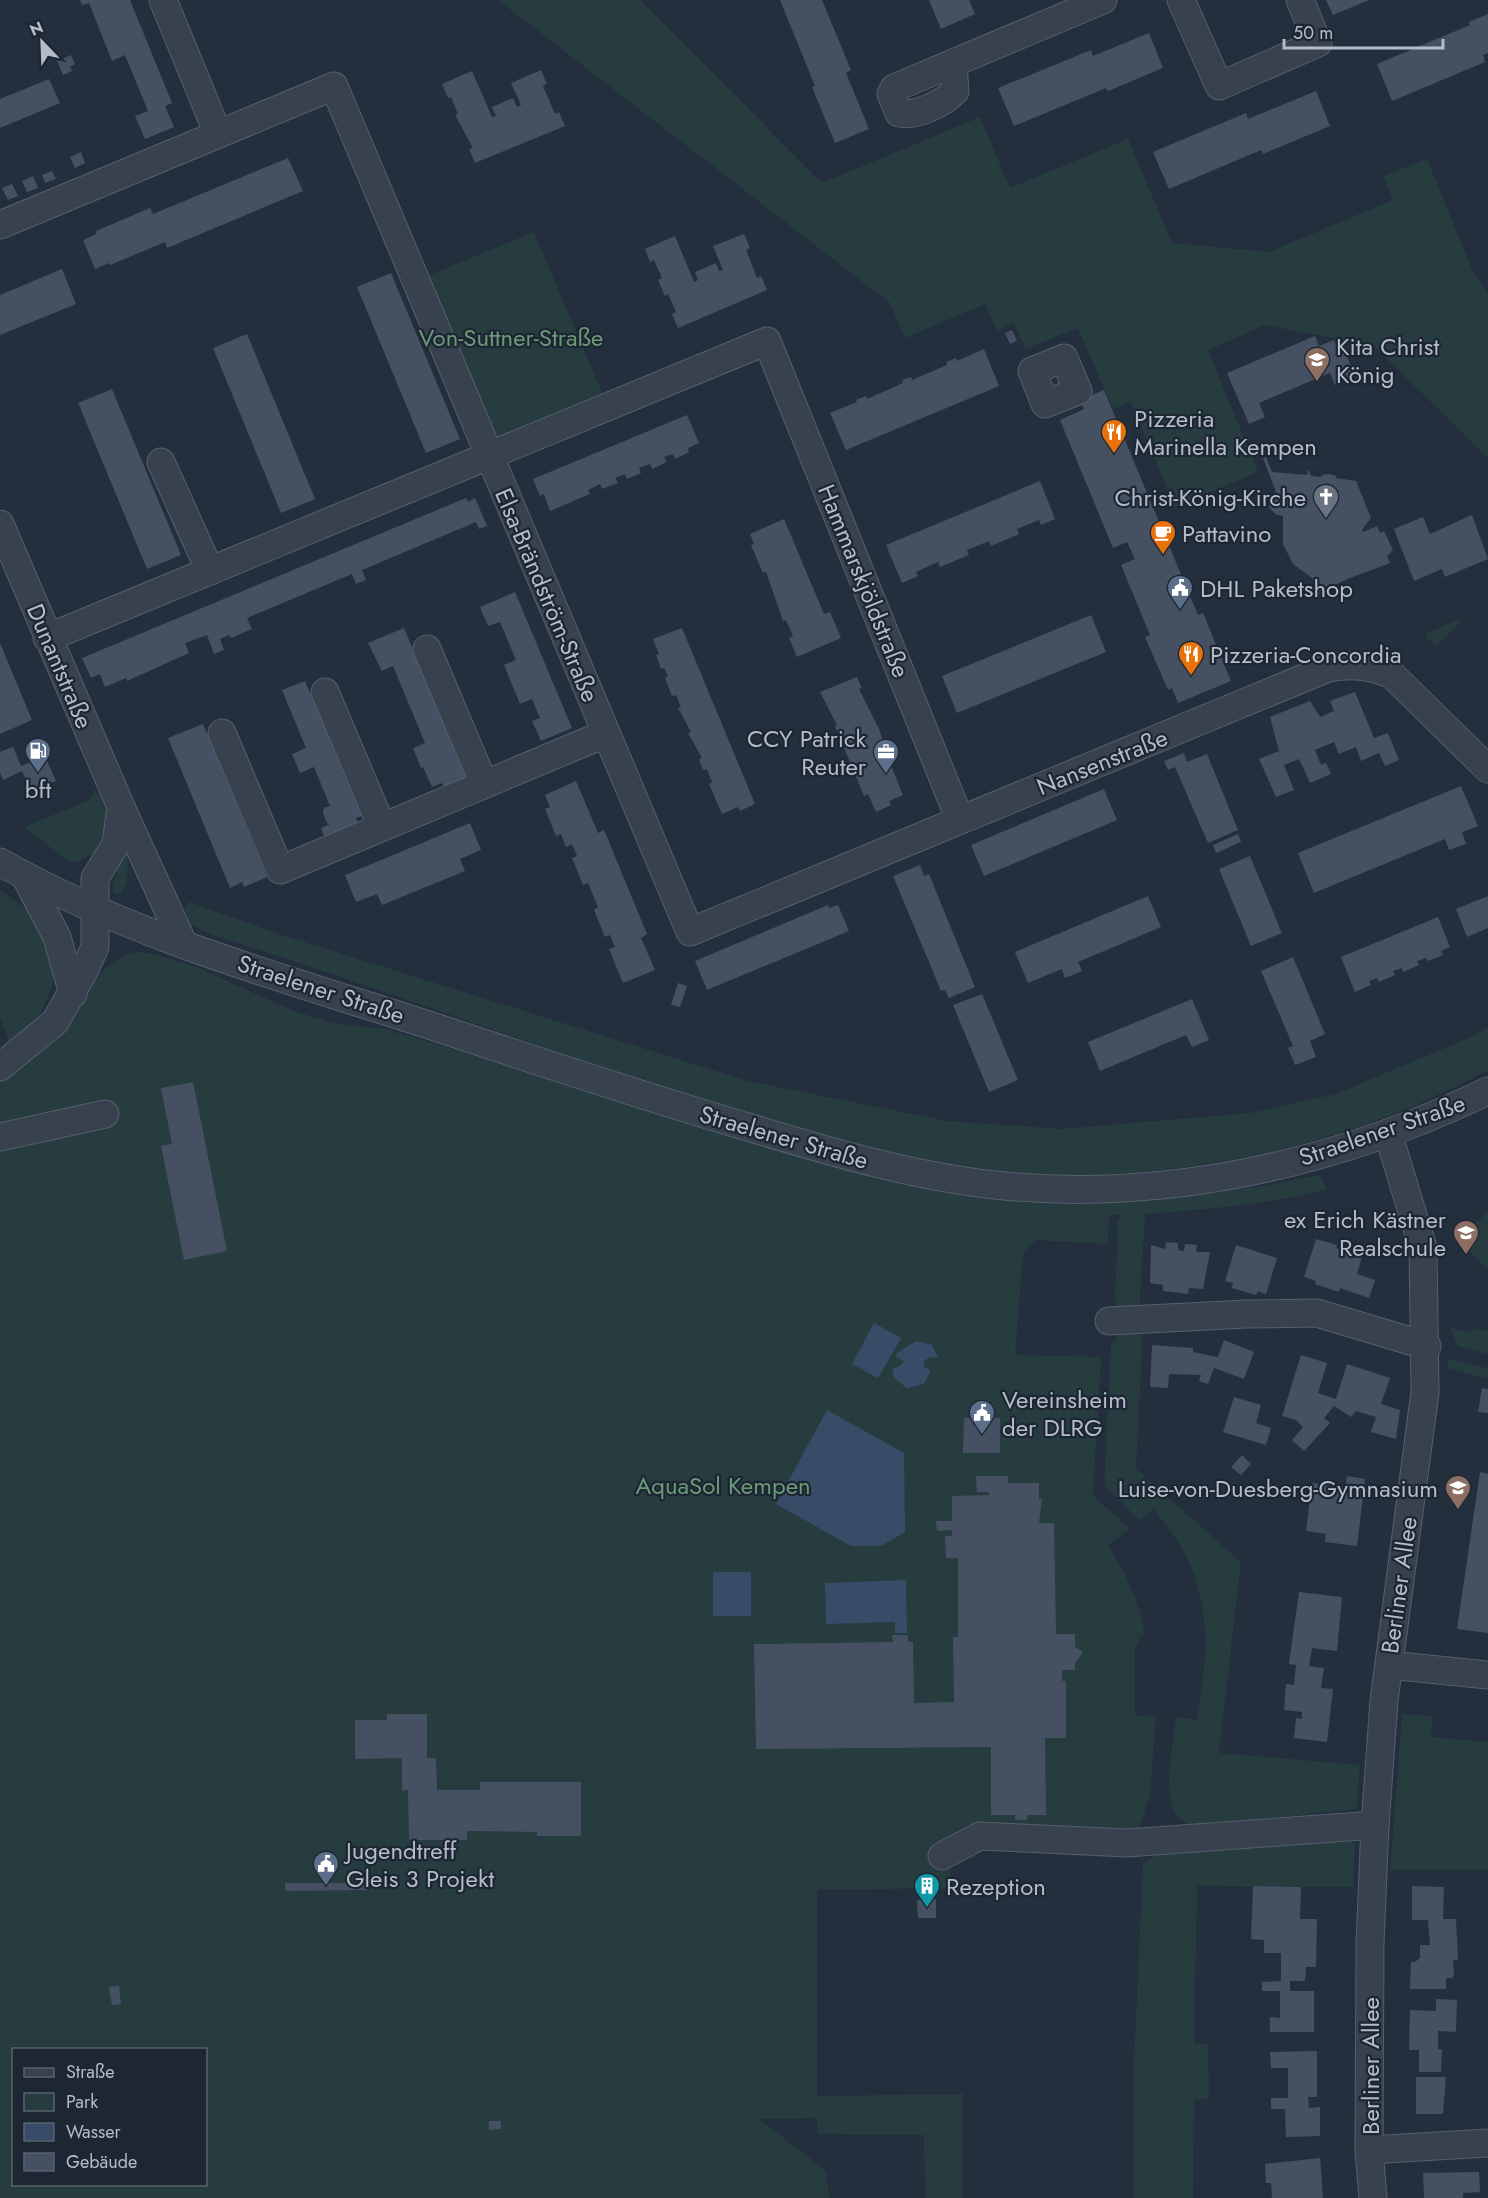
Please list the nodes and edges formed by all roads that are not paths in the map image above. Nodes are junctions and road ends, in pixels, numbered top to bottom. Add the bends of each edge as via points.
1 (163, 0) edge
2 (1103, 0) edge
3 (1181, 0) edge
4 (1300, 0) edge
5 (953, 63) dead end
6 (218, 134) junction
7 (0, 225) edge
8 (488, 457) junction
9 (161, 462) dead end
10 (0, 524) edge
11 (210, 571) junction
12 (47, 638) junction
13 (427, 649) dead end
14 (325, 692) dead end
15 (222, 733) dead end
16 (605, 734) junction
17 (1488, 769) edge
18 (484, 784) junction
19 (121, 807) junction
20 (960, 820) junction
21 (382, 827) junction
22 (0, 862) edge
23 (25, 876) junction
24 (96, 908) junction
25 (690, 932) joint
26 (183, 943) junction
27 (73, 994) junction
28 (0, 1067) edge
29 (1488, 1091) edge
30 (105, 1114) dead end
31 (1388, 1133) junction
32 (0, 1137) edge
33 (1109, 1321) dead end
34 (1426, 1346) junction
35 (1389, 1665) junction
36 (1488, 1675) edge
37 (1376, 1825) junction
38 (942, 1856) dead end
39 (1488, 2143) edge
40 (1369, 2150) junction
41 (1373, 2198) edge

1 - 6 street
2 - 5 street
3 - 4 street via 1219,86 1318,43
6 - 7 street
6 - 8 street via 334,86
8 - 11 street
8 - 16 street, Elsa-Brändström-Straße
8 - 20 street, Hammarskjöldstraße via 767,341
9 - 11 street
10 - 12 street, Dunantstraße
11 - 12 street
12 - 19 street, Dunantstraße
13 - 18 street
14 - 21 street
15 - 21 street, Elsa-Brändström-Straße via 280,870
16 - 18 street, Elsa-Brändström-Straße
16 - 25 street, Elsa-Brändström-Straße
17 - 20 street, Nansenstraße via 1392,675 1372,667 1349,665 1328,668
18 - 21 street, Elsa-Brändström-Straße
19 - 24 street via 116,844 95,878
19 - 26 street, Dunantstraße
20 - 25 street, Nansenstraße
22 - 23 street, Straelener Straße
23 - 24 street, Straelener Straße
23 - 27 street via 57,937
24 - 26 street, Straelener Straße
24 - 27 street via 95,947
26 - 31 street, Straelener Straße via 648,1097 843,1156 995,1185 1131,1188 1224,1177 1325,1155
27 - 28 street via 55,1022
29 - 31 street, Straelener Straße
30 - 32 street
31 - 34 street, Berliner Allee via 1424,1248
33 - 34 street via 1317,1313
34 - 35 street, Berliner Allee via 1425,1392
35 - 36 street
35 - 37 street, Berliner Allee
37 - 38 street via 1127,1843 980,1836
37 - 40 street, Berliner Allee via 1370,1944
39 - 40 street
40 - 41 street, Berliner Allee

